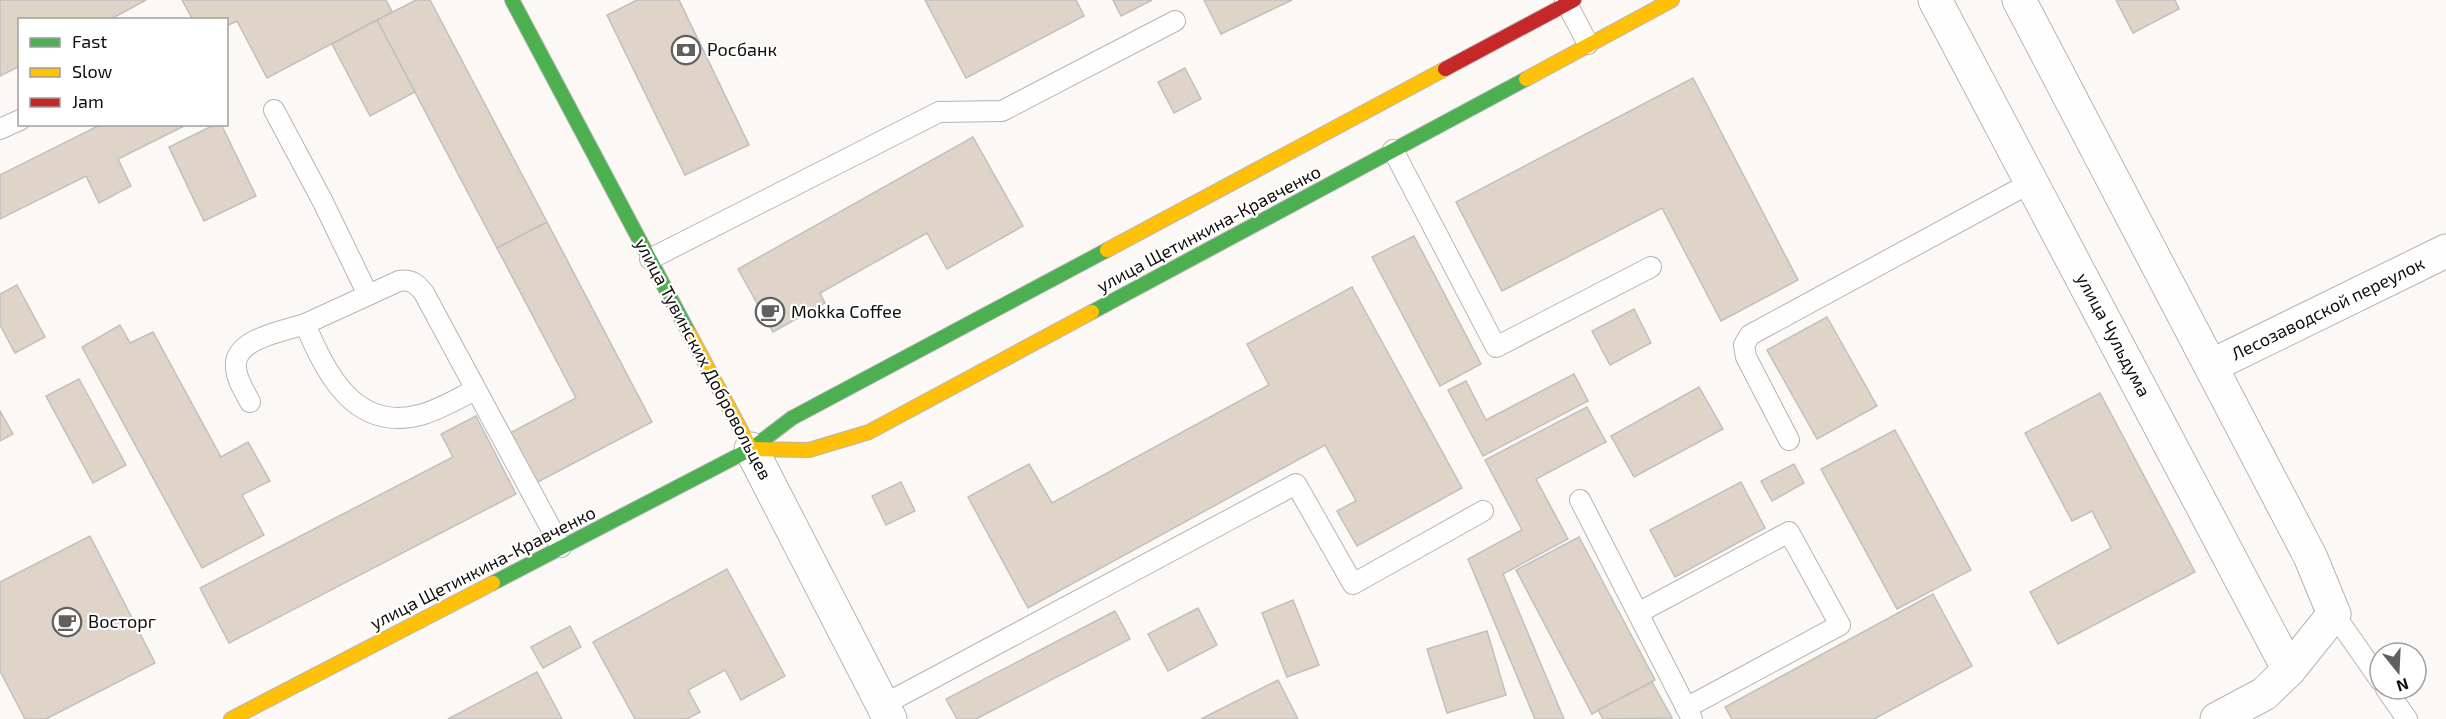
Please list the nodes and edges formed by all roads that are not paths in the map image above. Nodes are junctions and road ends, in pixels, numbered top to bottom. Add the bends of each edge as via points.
1 (512, 0) edge
2 (1672, 0) edge
3 (1935, 0) edge
4 (2019, 0) edge
5 (1569, 1) edge
6 (1175, 21) dead end
7 (1588, 44) junction
8 (274, 110) dead end
9 (18, 121) edge
10 (0, 129) edge
11 (1393, 150) junction
12 (2032, 182) junction
13 (2446, 251) edge
14 (650, 259) junction
15 (1651, 267) dead end
16 (368, 295) junction
17 (305, 324) junction
18 (2211, 366) junction
19 (475, 390) junction
20 (250, 402) dead end
21 (1789, 440) dead end
22 (751, 449) junction
23 (1581, 500) dead end
24 (1484, 511) dead end
25 (561, 547) junction
26 (1638, 613) junction
27 (2334, 614) junction
28 (2368, 663) edge
29 (2289, 670) junction
30 (2394, 701) edge
31 (887, 712) edge
32 (1689, 714) edge
33 (2230, 716) edge
34 (231, 719) edge
35 (2407, 719) edge

1 - 14 street, улица Тувинских Добровольцев
2 - 7 street, улица Щетинкина-Кравченко
3 - 12 street, улица Чульдума
4 - 18 street
5 - 7 lane
5 - 22 street, улица Щетинкина-Кравченко via 792,418
6 - 14 lane via 1002,111 939,112
7 - 11 street, улица Щетинкина-Кравченко
8 - 16 lane
9 - 10 lane
11 - 15 lane via 1496,347
11 - 22 street, улица Щетинкина-Кравченко via 868,432 809,450
12 - 21 lane via 1750,335 1744,345 1746,357
12 - 29 street, улица Чульдума
13 - 18 street, Лесозаводской переулок
14 - 22 street, улица Тувинских Добровольцев
16 - 17 lane
16 - 19 lane via 399,281 418,286
17 - 19 lane via 332,379 347,399 369,412 393,418 419,416
17 - 20 lane via 254,341 237,355 236,371
18 - 27 street via 2310,556
19 - 25 lane
22 - 25 street, улица Щетинкина-Кравченко
22 - 31 street, улица Тувинских Добровольцев
23 - 26 lane
24 - 31 lane via 1353,584 1296,484
25 - 34 street, улица Щетинкина-Кравченко
26 - 32 lane
26 - 32 lane via 1789,532 1840,625
27 - 28 lane
27 - 29 street
29 - 33 street via 2264,694
30 - 35 lane

